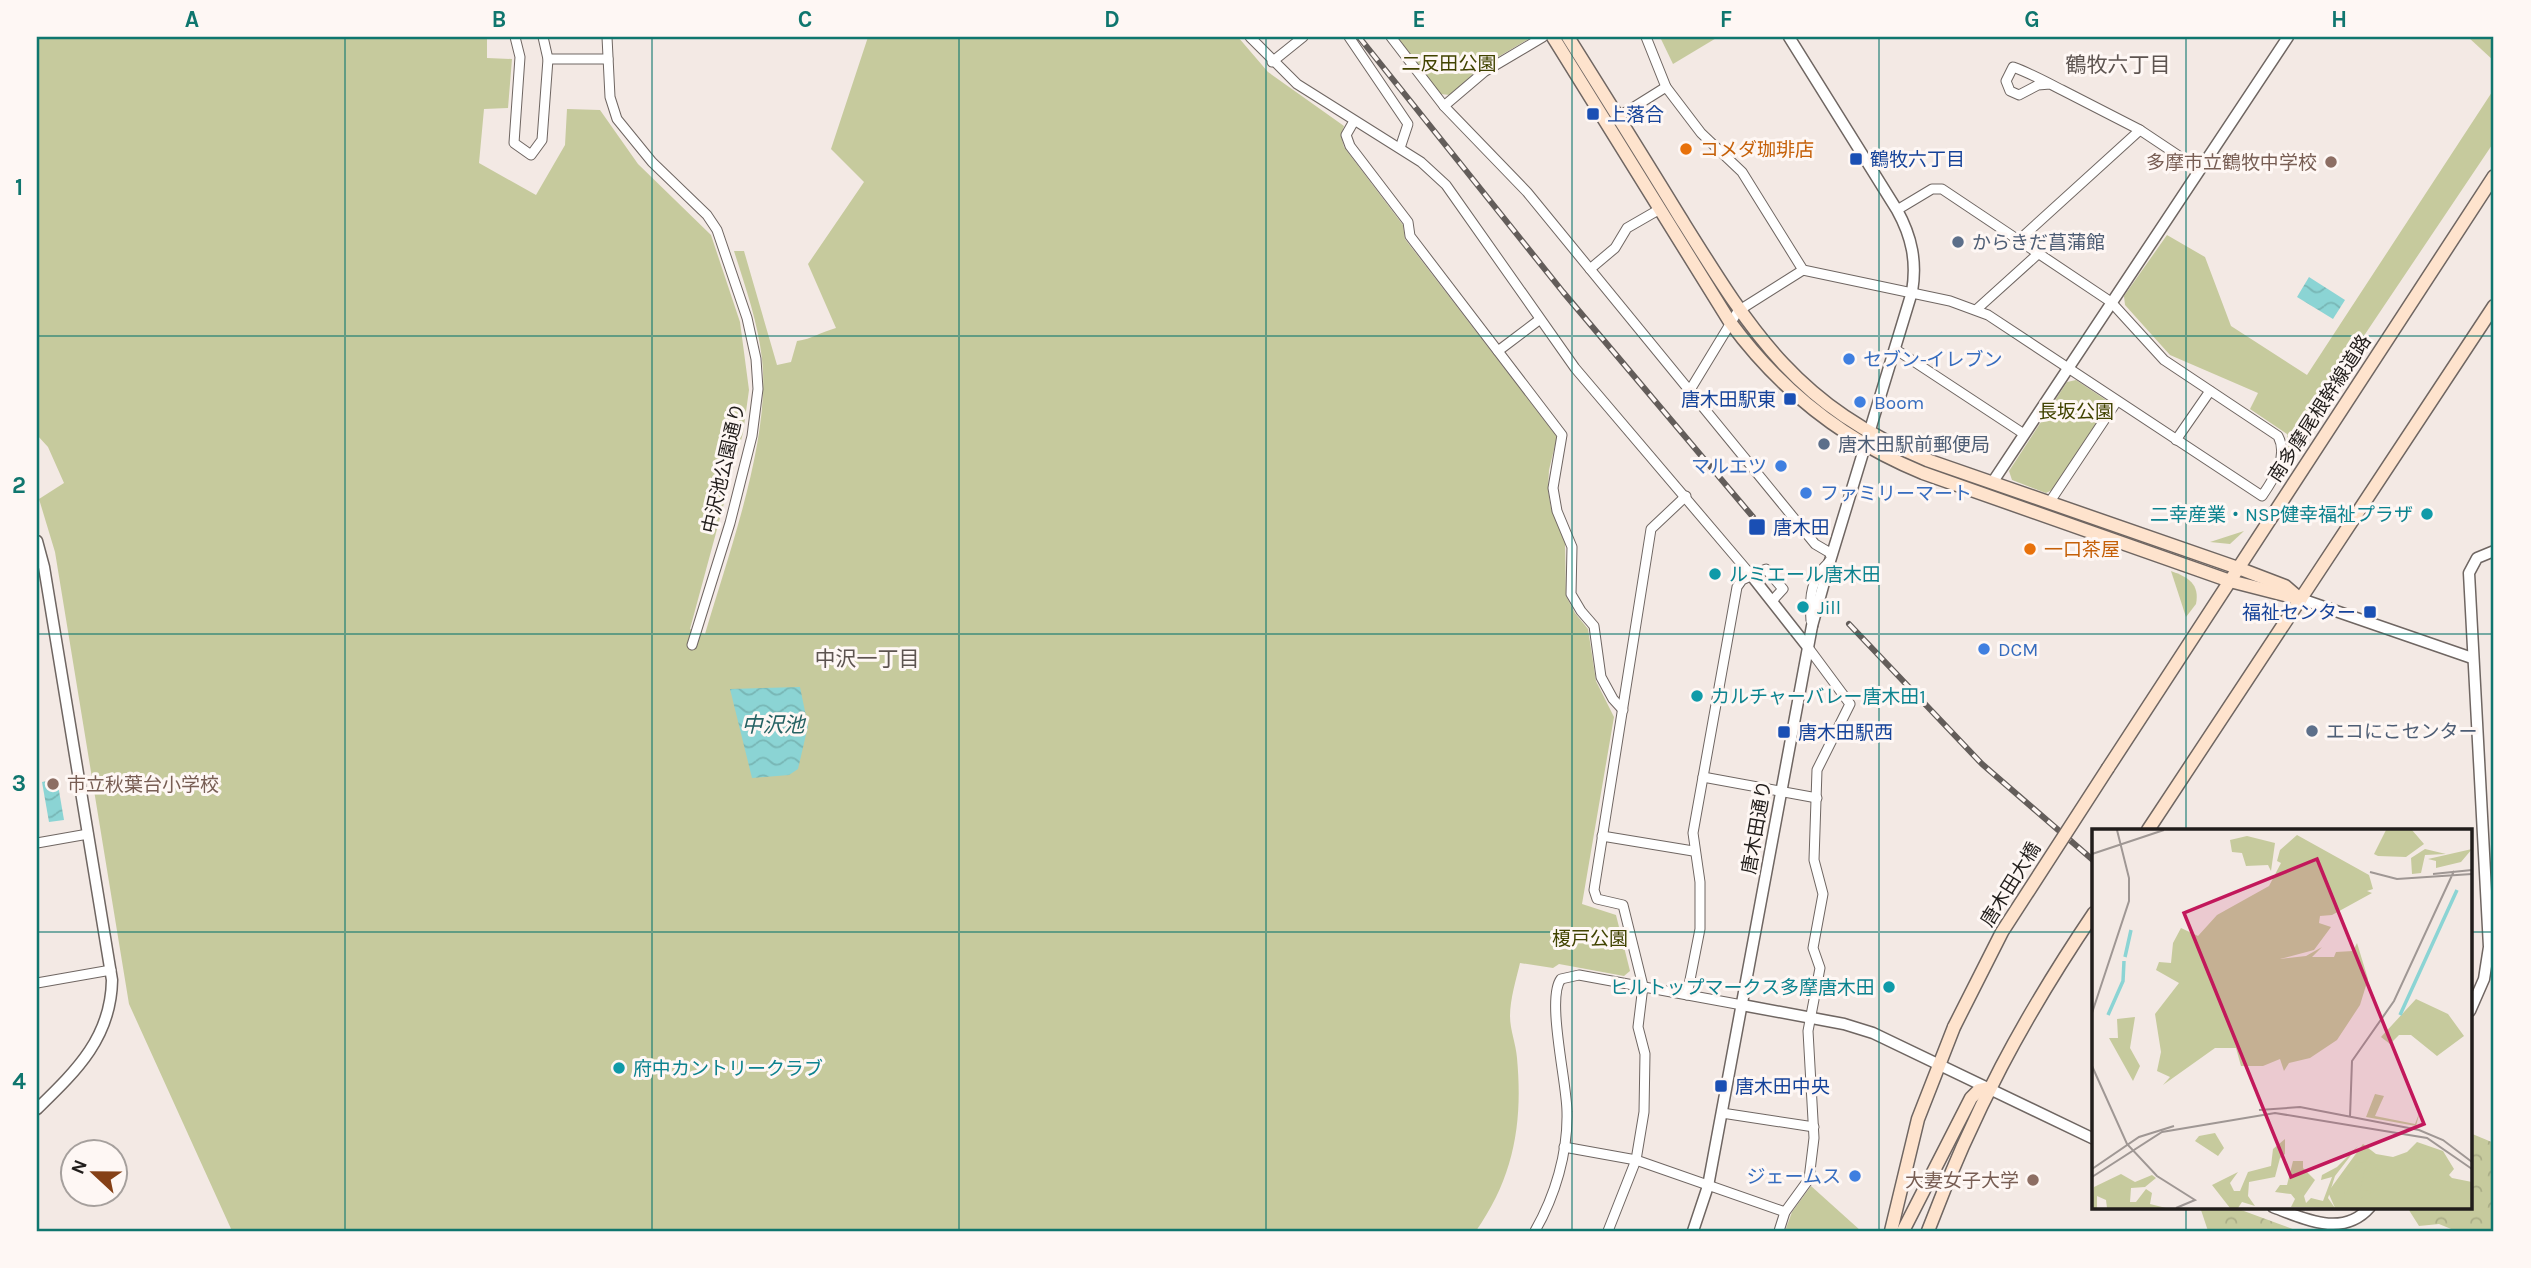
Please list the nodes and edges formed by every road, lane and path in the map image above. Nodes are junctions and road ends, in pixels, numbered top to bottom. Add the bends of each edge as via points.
1 (515, 37) edge
2 (543, 37) edge
3 (607, 37) edge
4 (1250, 37) edge
5 (1303, 37) edge
6 (1349, 37) edge
7 (1391, 37) edge
8 (1543, 37) edge
9 (1553, 37) edge
10 (1569, 37) edge
11 (1646, 37) edge
12 (1789, 37) edge
13 (2288, 37) edge
14 (548, 59) junction
15 (608, 59) junction
16 (1272, 62) junction
17 (2050, 84) junction
18 (1666, 86) junction
19 (1444, 106) junction
20 (1618, 117) junction
21 (1354, 121) junction
22 (2140, 130) junction
23 (1400, 148) junction
24 (2200, 170) junction
25 (2494, 176) edge
26 (1660, 209) junction
27 (1898, 210) junction
28 (2019, 240) junction
29 (2039, 253) junction
30 (1590, 269) junction
31 (1803, 270) junction
32 (1912, 292) junction
33 (2112, 302) junction
34 (2494, 306) edge
35 (1977, 309) junction
36 (1738, 311) junction
37 (1539, 320) junction
38 (1730, 322) junction
39 (1895, 349) junction
40 (1499, 351) junction
41 (2068, 367) junction
42 (1690, 390) junction
43 (2210, 391) junction
44 (2117, 401) junction
45 (2024, 434) junction
46 (1867, 439) junction
47 (2176, 440) junction
48 (1993, 483) junction
49 (1686, 496) junction
50 (2049, 503) junction
51 (37, 541) edge
52 (2494, 551) edge
53 (1831, 557) junction
54 (2238, 568) junction
55 (1751, 575) junction
56 (2230, 581) junction
57 (2301, 599) junction
58 (1772, 601) junction
59 (1808, 642) junction
60 (692, 645) dead end
61 (2472, 658) junction
62 (1623, 710) junction
63 (2108, 768) joint
64 (1703, 776) junction
65 (1780, 791) junction
66 (1817, 798) junction
67 (2149, 829) edge
68 (88, 834) junction
69 (1602, 836) junction
70 (37, 843) edge
71 (1693, 852) junction
72 (2092, 916) edge
73 (111, 970) junction
74 (37, 982) edge
75 (1643, 986) junction
76 (1687, 995) junction
77 (1742, 1005) junction
78 (2472, 1006) edge
79 (1810, 1017) junction
80 (1938, 1063) junction
81 (1989, 1088) junction
82 (37, 1109) edge
83 (1722, 1114) junction
84 (1814, 1127) junction
85 (2092, 1138) edge
86 (1564, 1147) junction
87 (1636, 1160) junction
88 (1708, 1186) junction
89 (2276, 1208) edge
90 (2369, 1208) edge
91 (1785, 1212) junction
92 (2355, 1219) junction
93 (1535, 1231) edge
94 (1608, 1231) edge
95 (1693, 1231) edge
96 (1779, 1231) edge
97 (1891, 1231) edge
98 (1903, 1231) edge
99 (1928, 1231) edge
100 (2362, 1231) edge

1 - 14 street via 520,57 514,144 531,155 541,140
2 - 14 street
3 - 15 street, 中沢池公園通り
4 - 16 street
5 - 16 street
6 - 23 street via 1408,124
7 - 19 street
8 - 19 street via 1484,72
9 - 26 main road
10 - 20 main road
11 - 18 street
12 - 27 street, 唐木田通り
13 - 24 street
14 - 15 street
15 - 60 street, 中沢池公園通り via 610,97 617,119 717,230 756,359 758,389 752,436
16 - 21 street
17 - 17 street via 2019,95 2010,91 2006,81 2013,67
17 - 22 street
18 - 20 street
18 - 31 street via 1701,133 1742,172
19 - 30 street via 1519,182
20 - 36 main road
21 - 23 street
21 - 40 street via 1346,141 1408,222 1410,236
22 - 24 street
22 - 28 street
23 - 37 street via 1451,191
24 - 33 street
25 - 54 main road, 南多摩尾根幹線道路
26 - 30 street via 1627,228 1615,248
26 - 38 main road
27 - 28 street via 1932,189 1942,189
27 - 32 street, 唐木田通り via 1913,249
28 - 29 street
29 - 33 street
29 - 35 street
30 - 42 street
31 - 32 street
31 - 36 street
32 - 35 street
32 - 39 street, 唐木田通り
33 - 41 street
33 - 43 street via 2164,360
34 - 57 main road
35 - 41 street
36 - 38 street
36 - 46 main road via 1787,369
37 - 40 street
37 - 49 street via 1612,414
38 - 42 street
38 - 46 main road via 1778,378 1822,416
39 - 45 street
39 - 46 street, 唐木田通り
40 - 62 street via 1562,435 1553,488 1572,547 1572,594 1594,626 1601,677
41 - 44 street
41 - 45 street
42 - 53 street via 1815,544
43 - 47 street
43 - 47 street via 2278,436 2282,444 2277,475 2262,496
44 - 47 street
44 - 50 street
45 - 48 street
46 - 48 main road
46 - 53 street, 唐木田通り
46 - 56 main road via 1923,473
48 - 50 main road
49 - 55 street
49 - 62 street via 1651,529
50 - 54 main road
51 - 68 street
52 - 61 street via 2477,558 2469,573
53 - 59 street, 唐木田通り, bridge
54 - 56 main road, 南多摩尾根幹線道路
54 - 57 main road via 2285,586
55 - 58 street
55 - 58 street via 1766,569 1783,589
55 - 64 street via 1737,587
56 - 57 main road
56 - 63 main road, 南多摩尾根幹線道路
57 - 61 street
57 - 67 main road
58 - 59 street
59 - 65 street, 唐木田通り
59 - 66 street via 1850,704 1817,770
61 - 78 street via 2489,947 2484,979
62 - 69 street
63 - 80 main road, 唐木田大橋, bridge via 2002,932
64 - 65 street
64 - 71 street
65 - 66 street
65 - 77 street, 唐木田通り
66 - 79 street via 1814,860 1823,894 1813,948 1820,968
68 - 70 street
68 - 73 street
69 - 71 street
69 - 75 street via 1594,890 1597,899 1623,905
71 - 76 street via 1700,882 1700,929
72 - 81 main road
73 - 74 street
73 - 82 street via 110,1004 95,1046
75 - 76 street
75 - 86 street via 1579,975 1567,976 1558,984 1556,1022 1567,1114
75 - 87 street via 1638,1027 1645,1054 1644,1112
76 - 77 street
77 - 79 street
77 - 83 street, 唐木田通り
79 - 80 street via 1873,1033
79 - 84 street
80 - 81 street
80 - 97 main road via 1910,1146
81 - 85 street
81 - 98 main road via 1971,1098
81 - 99 main road
83 - 84 street
83 - 88 street, 唐木田通り
84 - 91 street via 1809,1179
86 - 87 street
86 - 93 street via 1552,1197
87 - 88 street
87 - 94 street
88 - 91 street
88 - 95 street, 唐木田通り
89 - 92 street via 2327,1224
90 - 92 street
91 - 96 street
92 - 100 street

